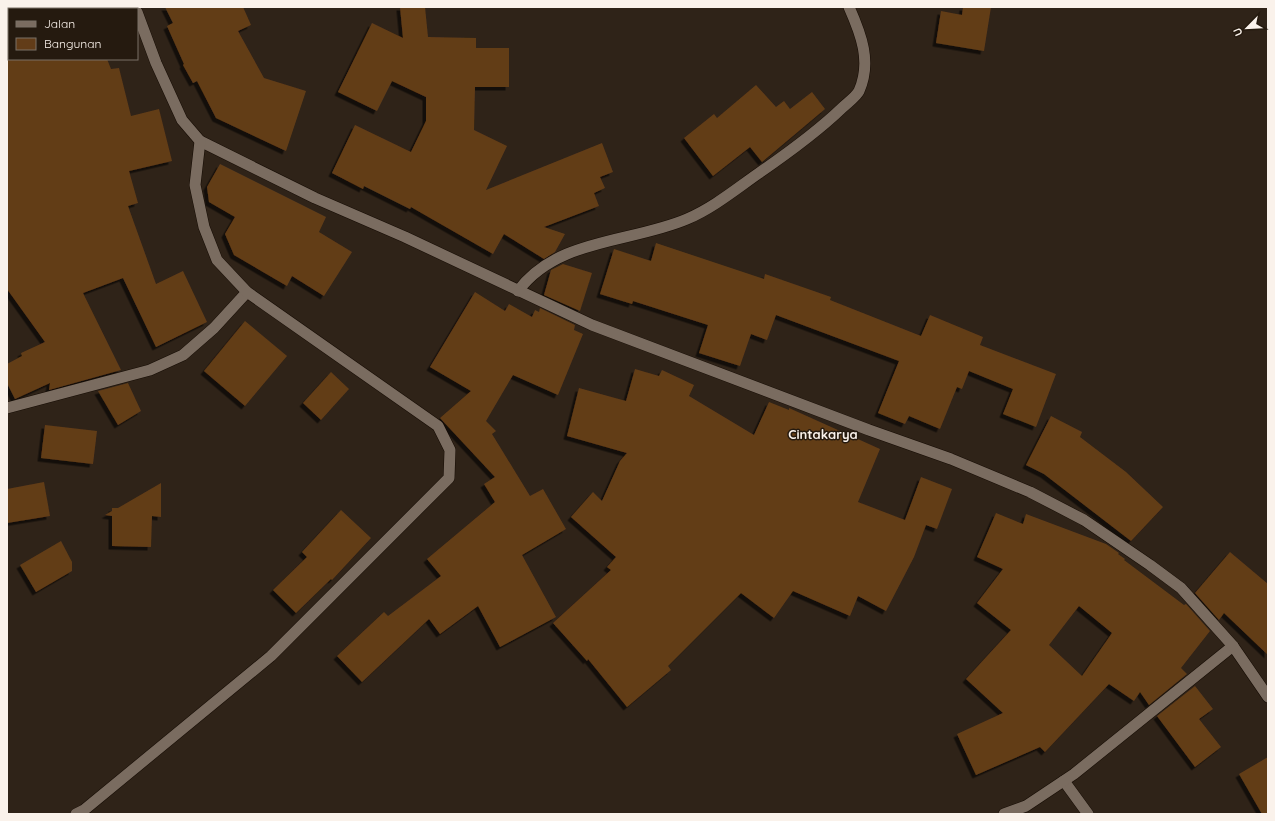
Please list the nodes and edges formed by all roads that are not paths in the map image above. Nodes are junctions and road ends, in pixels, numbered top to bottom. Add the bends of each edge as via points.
1 (849, 7) edge
2 (138, 15) edge
3 (200, 141) junction
4 (518, 291) junction
5 (247, 292) junction
6 (7, 408) edge
7 (1233, 646) junction
8 (1268, 698) edge
9 (1064, 781) junction
10 (76, 814) edge
11 (1004, 814) edge
12 (1088, 814) edge

1 - 4 street via 865,46 865,72 858,92 830,120 796,148 722,200 688,219 570,252 528,277
2 - 3 street via 156,63 182,120
3 - 4 street via 315,198
3 - 5 street via 195,185 204,227 217,260
4 - 7 street via 592,325 1030,492 1084,520 1150,564 1181,588
5 - 6 street via 200,342 183,355 150,370
5 - 10 street via 438,426 450,450 449,478 271,656
7 - 8 street
7 - 9 street
9 - 11 street via 1026,806
9 - 12 street

